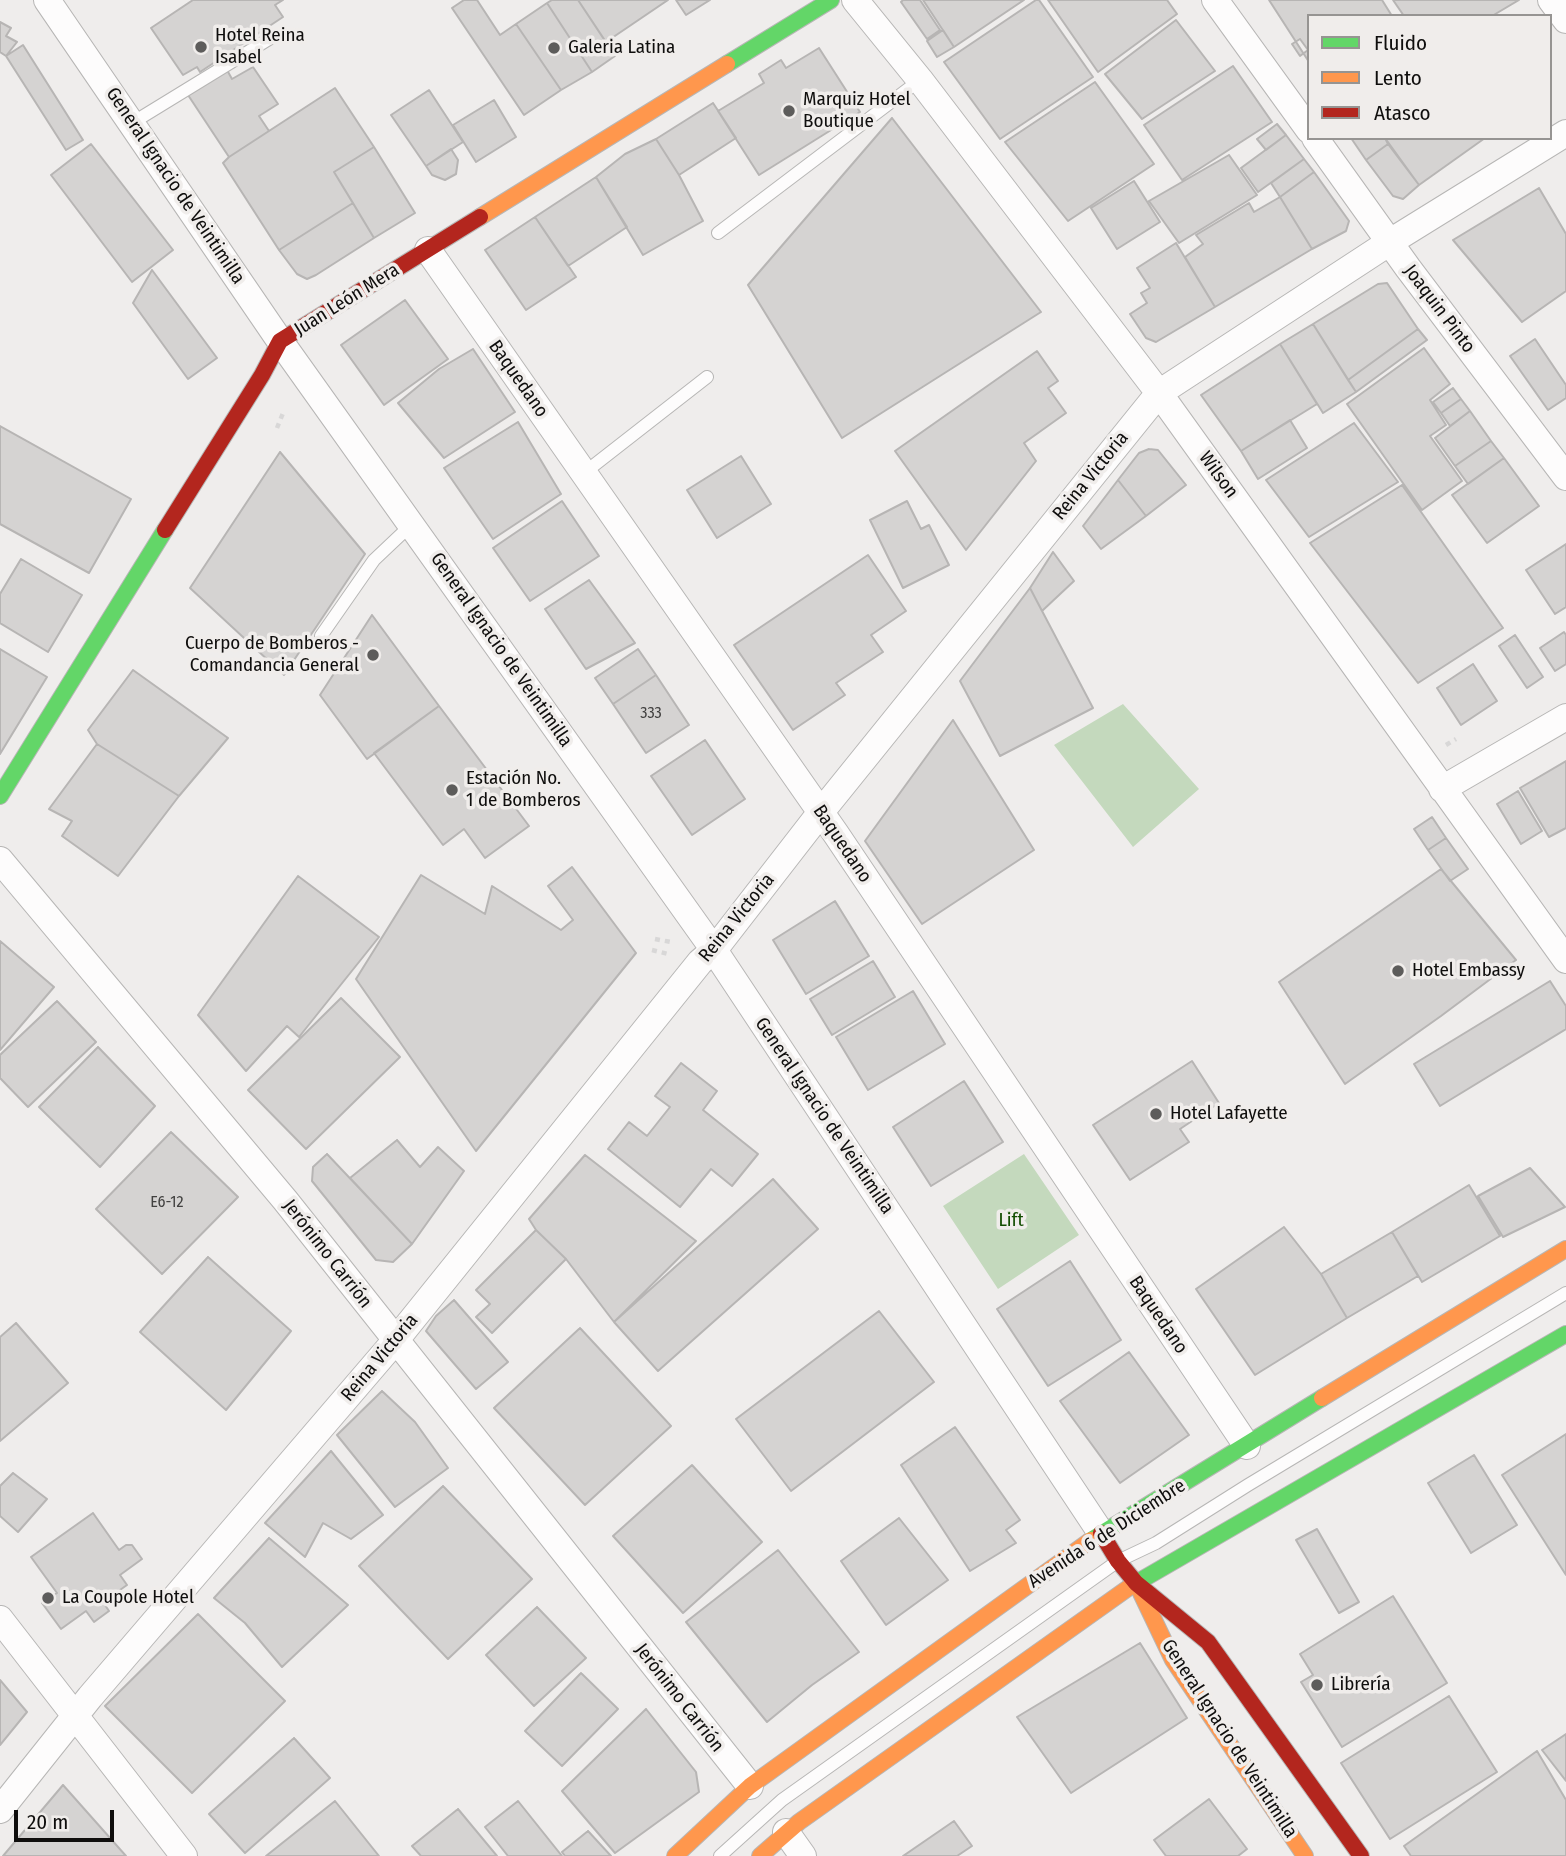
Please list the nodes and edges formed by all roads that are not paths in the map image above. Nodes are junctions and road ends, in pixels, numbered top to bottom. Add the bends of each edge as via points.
1 (47, 0) edge
2 (831, 0) edge
3 (855, 0) edge
4 (1215, 0) edge
5 (1551, 0) edge
6 (1566, 20) edge
7 (269, 39) dead end
8 (920, 80) junction
9 (132, 123) junction
10 (1307, 127) edge
11 (1566, 133) edge
12 (1316, 140) edge
13 (718, 233) dead end
14 (1390, 242) junction
15 (428, 250) junction
16 (281, 341) junction
17 (706, 377) dead end
18 (1159, 393) junction
19 (583, 473) junction
20 (1566, 477) edge
21 (411, 525) junction
22 (321, 636) dead end
23 (1566, 716) edge
24 (1442, 789) junction
25 (0, 796) edge
26 (821, 812) junction
27 (0, 860) edge
28 (714, 950) junction
29 (1566, 960) edge
30 (1566, 1249) edge
31 (1566, 1293) edge
32 (1566, 1334) edge
33 (395, 1341) junction
34 (1247, 1446) junction
35 (1101, 1534) junction
36 (1118, 1561) junction
37 (1136, 1583) junction
38 (0, 1619) edge
39 (75, 1716) junction
40 (750, 1786) junction
41 (0, 1810) edge
42 (786, 1832) junction
43 (184, 1856) edge
44 (675, 1856) edge
45 (720, 1856) edge
46 (760, 1856) edge
47 (803, 1856) edge
48 (1305, 1856) edge
49 (1361, 1856) edge

1 - 9 street, General Ignacio de Veintimilla
2 - 15 main road, Juan León Mera
3 - 8 street, Wilson
4 - 10 street
5 - 6 street
7 - 9 lane
8 - 13 lane
8 - 18 street, Wilson
9 - 16 street, General Ignacio de Veintimilla
11 - 14 street, Reina Victoria
12 - 14 street, Joaquin Pinto
14 - 18 street, Reina Victoria
14 - 20 street, Joaquin Pinto
15 - 16 main road, Juan León Mera
15 - 19 street, Baquedano
16 - 21 street, General Ignacio de Veintimilla
16 - 25 main road, Juan León Mera
17 - 19 lane
18 - 24 street, Wilson
18 - 26 street, Reina Victoria
19 - 26 street, Baquedano
21 - 22 lane via 374,560
21 - 28 street, General Ignacio de Veintimilla
23 - 24 street
24 - 29 street, Wilson
26 - 28 street, Reina Victoria
26 - 34 street, Baquedano
27 - 33 street, Jerónimo Carrión via 285,1200
28 - 33 street, Reina Victoria
28 - 35 street, General Ignacio de Veintimilla
30 - 34 main road, Avenida 6 de Diciembre
31 - 36 lane via 1156,1543
32 - 37 main road
33 - 39 street, Reina Victoria
33 - 40 street, Jerónimo Carrión
34 - 35 main road, Avenida 6 de Diciembre
35 - 36 main road, General Ignacio de Veintimilla
35 - 40 main road, Avenida 6 de Diciembre
36 - 37 main road, General Ignacio de Veintimilla
36 - 45 lane via 782,1800
37 - 42 main road
37 - 48 main road, General Ignacio de Veintimilla via 1173,1660
37 - 49 main road, General Ignacio de Veintimilla via 1208,1642
38 - 39 street
39 - 41 street, Reina Victoria
39 - 43 street
40 - 44 main road, Avenida 6 de Diciembre
42 - 46 main road
42 - 47 street

